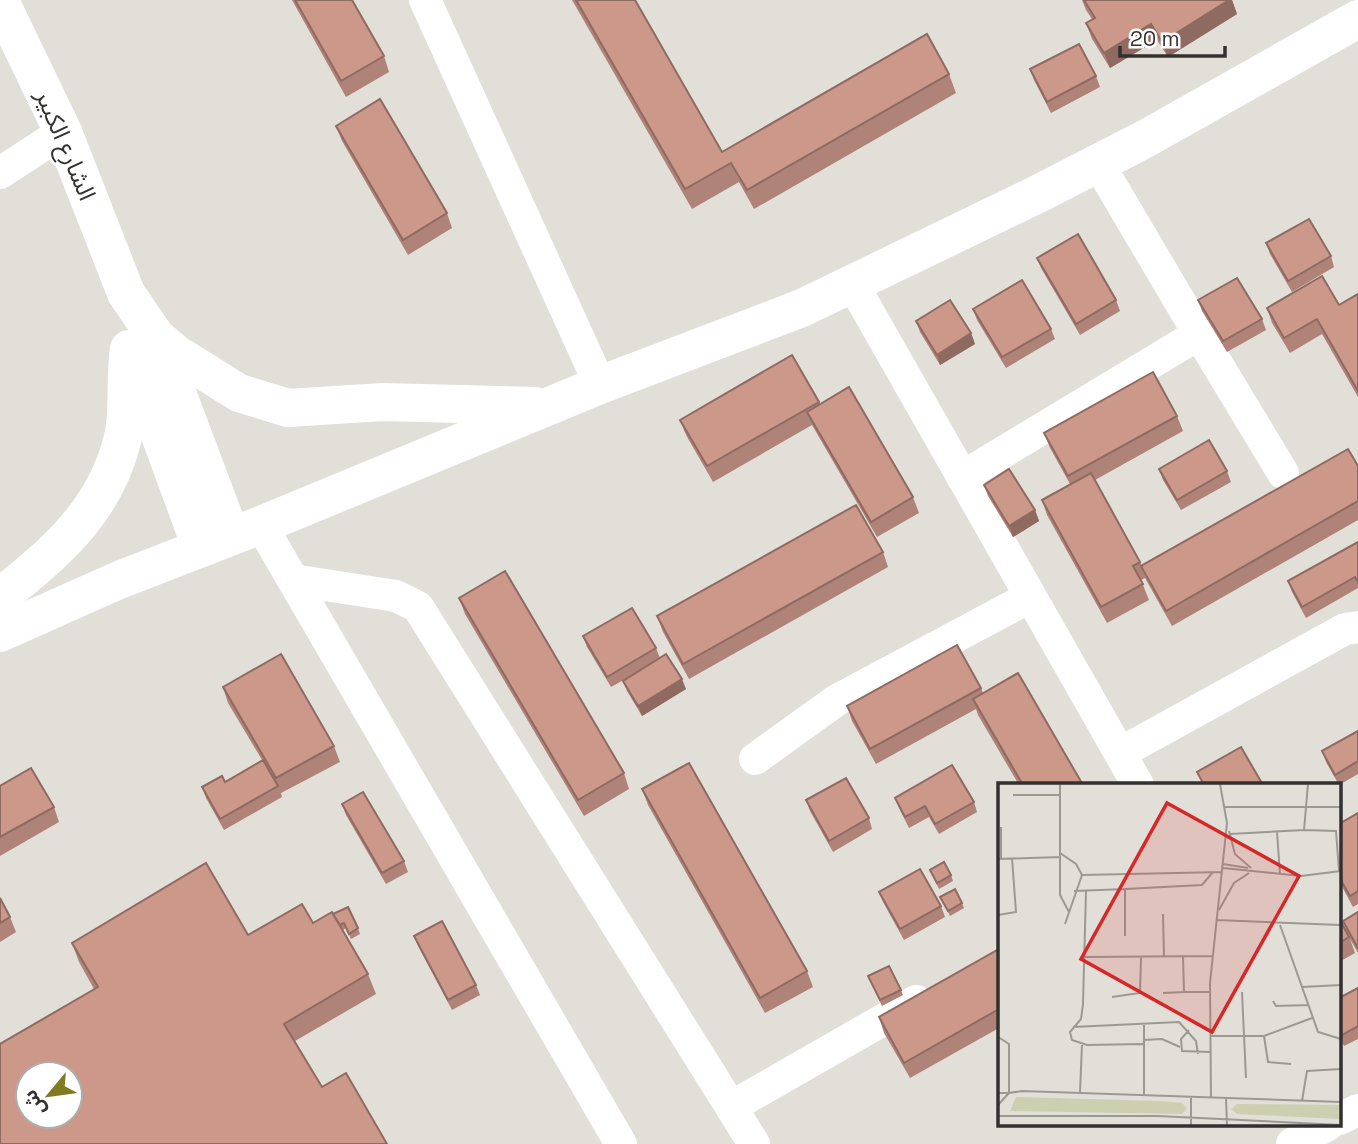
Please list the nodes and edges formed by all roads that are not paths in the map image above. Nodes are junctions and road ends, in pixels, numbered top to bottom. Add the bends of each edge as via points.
1 (425, 0) edge
2 (0, 1) edge
3 (1358, 19) edge
4 (63, 132) junction
5 (1098, 163) junction
6 (0, 173) edge
7 (852, 283) junction
8 (1199, 334) junction
9 (142, 343) junction
10 (600, 385) junction
11 (548, 407) junction
12 (1283, 473) dead end
13 (962, 477) junction
14 (231, 536) junction
15 (293, 580) junction
16 (0, 597) edge
17 (1030, 597) junction
18 (1358, 627) edge
19 (0, 633) edge
20 (1120, 753) junction
21 (755, 759) dead end
22 (1137, 783) edge
23 (940, 988) edge
24 (731, 1107) junction
25 (1358, 1110) edge
26 (1340, 1119) edge
27 (1326, 1126) edge
28 (621, 1144) edge
29 (754, 1144) edge
30 (1292, 1144) edge

1 - 10 street
2 - 4 street, الشارع الكبير
3 - 5 street
4 - 6 street
4 - 9 street, الشارع الكبير
5 - 7 street
5 - 8 street
7 - 10 street via 802,308
7 - 13 street
8 - 12 street
8 - 13 street
9 - 11 street via 175,354 239,393 288,408 383,402
9 - 14 street, الشارع الكبير
9 - 16 street via 125,372 122,444 110,474 73,534
10 - 11 street
11 - 14 street
13 - 17 street
14 - 15 street
14 - 19 street
15 - 24 street via 397,596 418,607
15 - 28 street
17 - 20 street
17 - 21 street via 837,700
18 - 20 street via 1345,629
20 - 22 street
23 - 24 street
24 - 29 street
25 - 26 street
27 - 30 street

